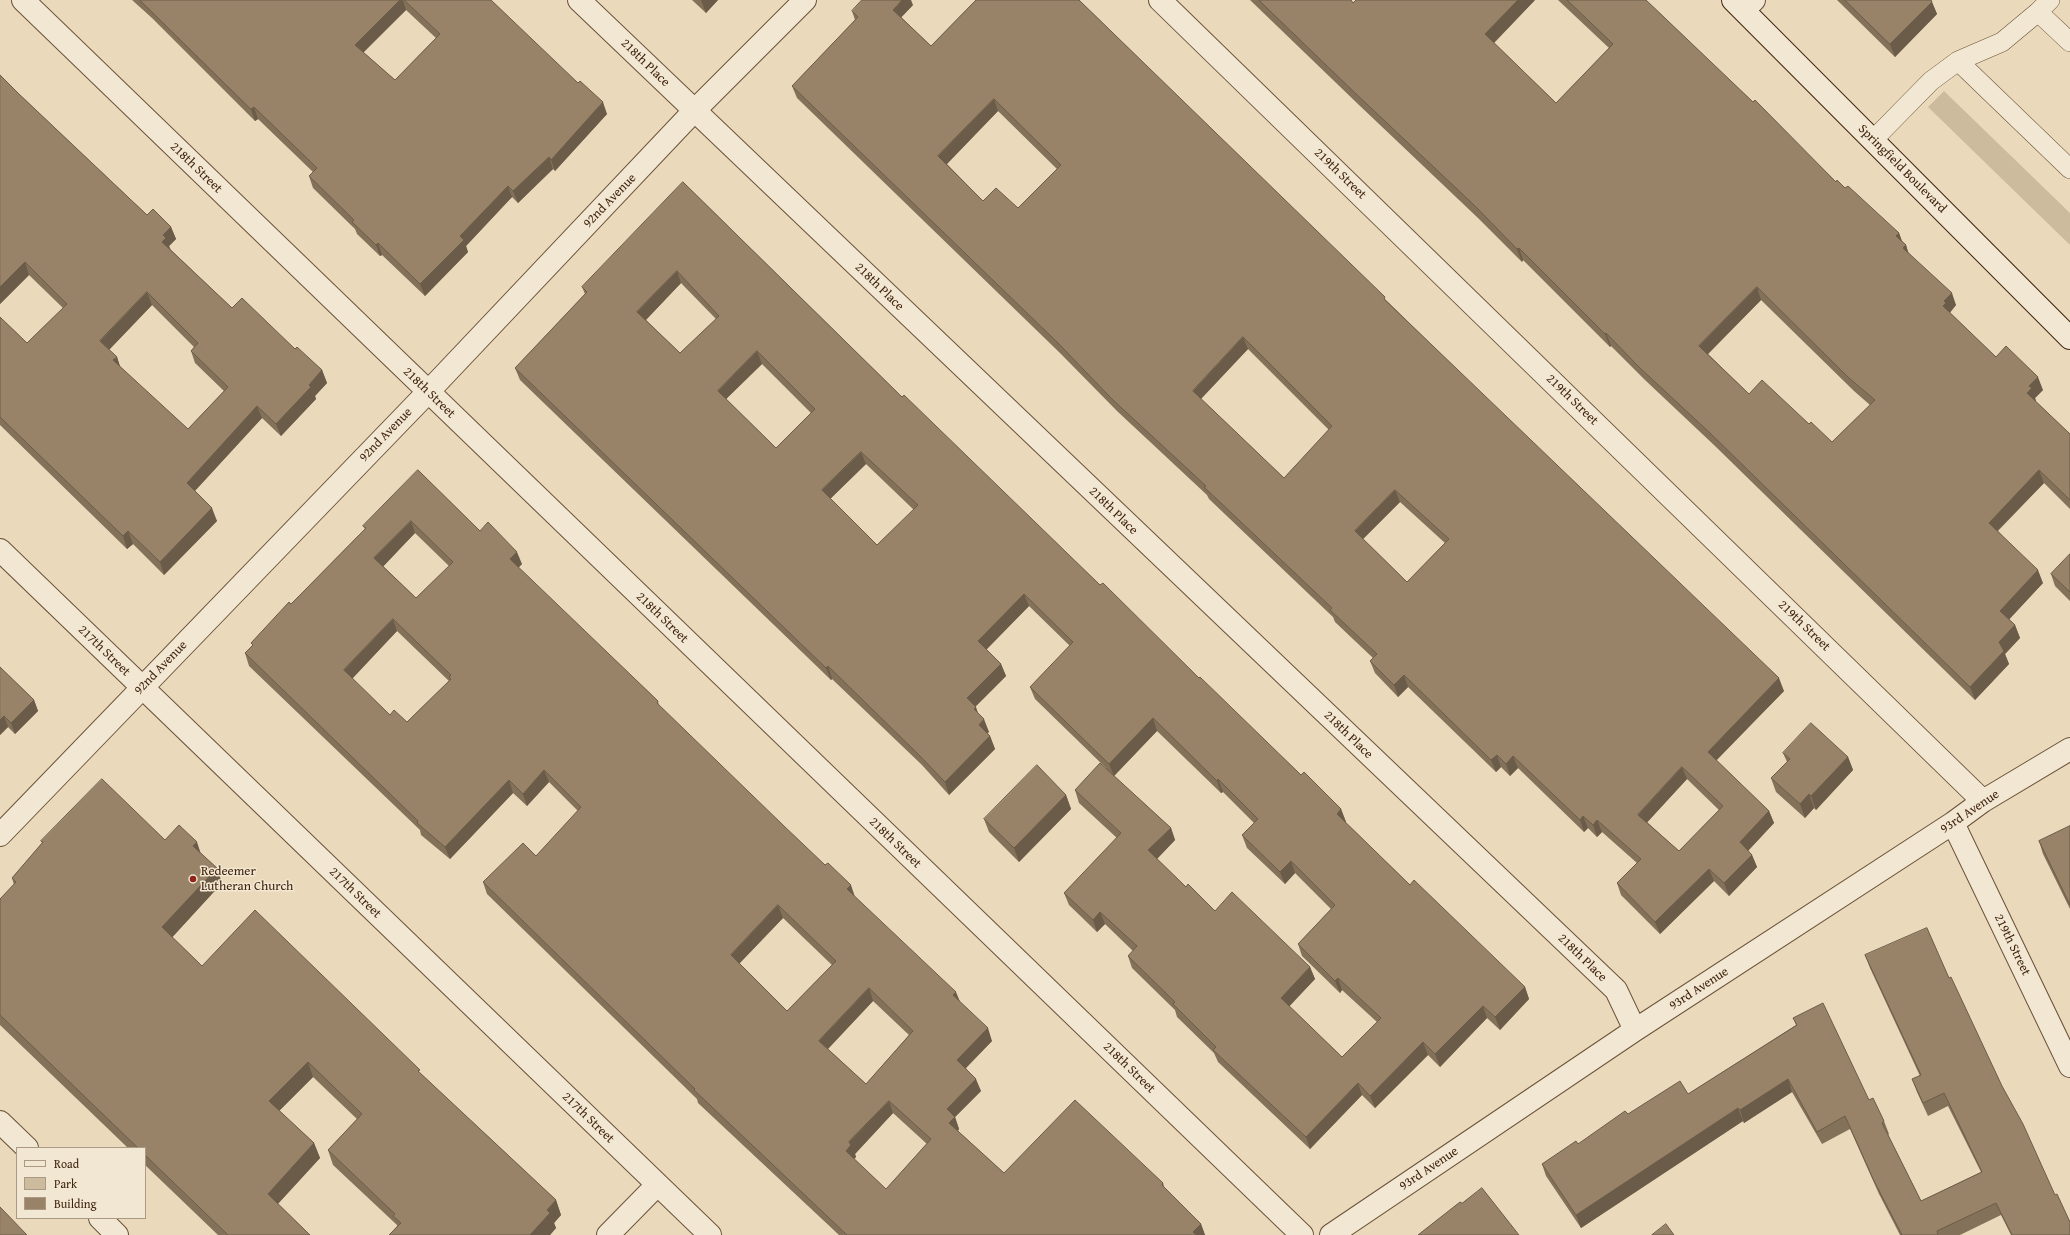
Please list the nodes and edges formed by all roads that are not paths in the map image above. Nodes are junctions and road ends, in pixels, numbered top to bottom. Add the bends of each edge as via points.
1 (23, 0) edge
2 (579, 0) edge
3 (805, 0) edge
4 (1160, 0) edge
5 (1744, 3) edge
6 (2044, 6) edge
7 (2070, 42) edge
8 (1958, 61) junction
9 (694, 111) junction
10 (1873, 140) junction
11 (2070, 169) edge
12 (2070, 338) edge
13 (428, 392) junction
14 (0, 550) edge
15 (142, 688) junction
16 (2070, 749) edge
17 (1983, 801) junction
18 (1953, 823) junction
19 (0, 835) edge
20 (1635, 1030) junction
21 (2070, 1066) edge
22 (0, 1122) edge
23 (26, 1147) edge
24 (657, 1185) junction
25 (101, 1219) edge
26 (117, 1235) edge
27 (608, 1235) edge
28 (710, 1235) edge
29 (1302, 1235) edge
30 (1331, 1235) edge

1 - 13 street, 218th Street
2 - 9 street, 218th Place
3 - 9 street, 92nd Avenue
4 - 17 street, 219th Street
5 - 10 street, Springfield Boulevard
6 - 7 lane
6 - 8 lane via 2002,42
8 - 10 lane via 1931,81
8 - 11 lane
9 - 13 street, 92nd Avenue
9 - 20 street, 218th Place via 1616,990
10 - 12 street, Springfield Boulevard
13 - 15 street, 92nd Avenue
13 - 29 street, 218th Street
14 - 15 street, 217th Street
15 - 19 street, 92nd Avenue
15 - 24 street, 217th Street
16 - 17 street, 93rd Avenue
17 - 18 street, 93rd Avenue
18 - 20 street, 93rd Avenue
18 - 21 street, 219th Street
20 - 30 street, 93rd Avenue
22 - 23 street
24 - 27 street
24 - 28 street, 217th Street
25 - 26 street

